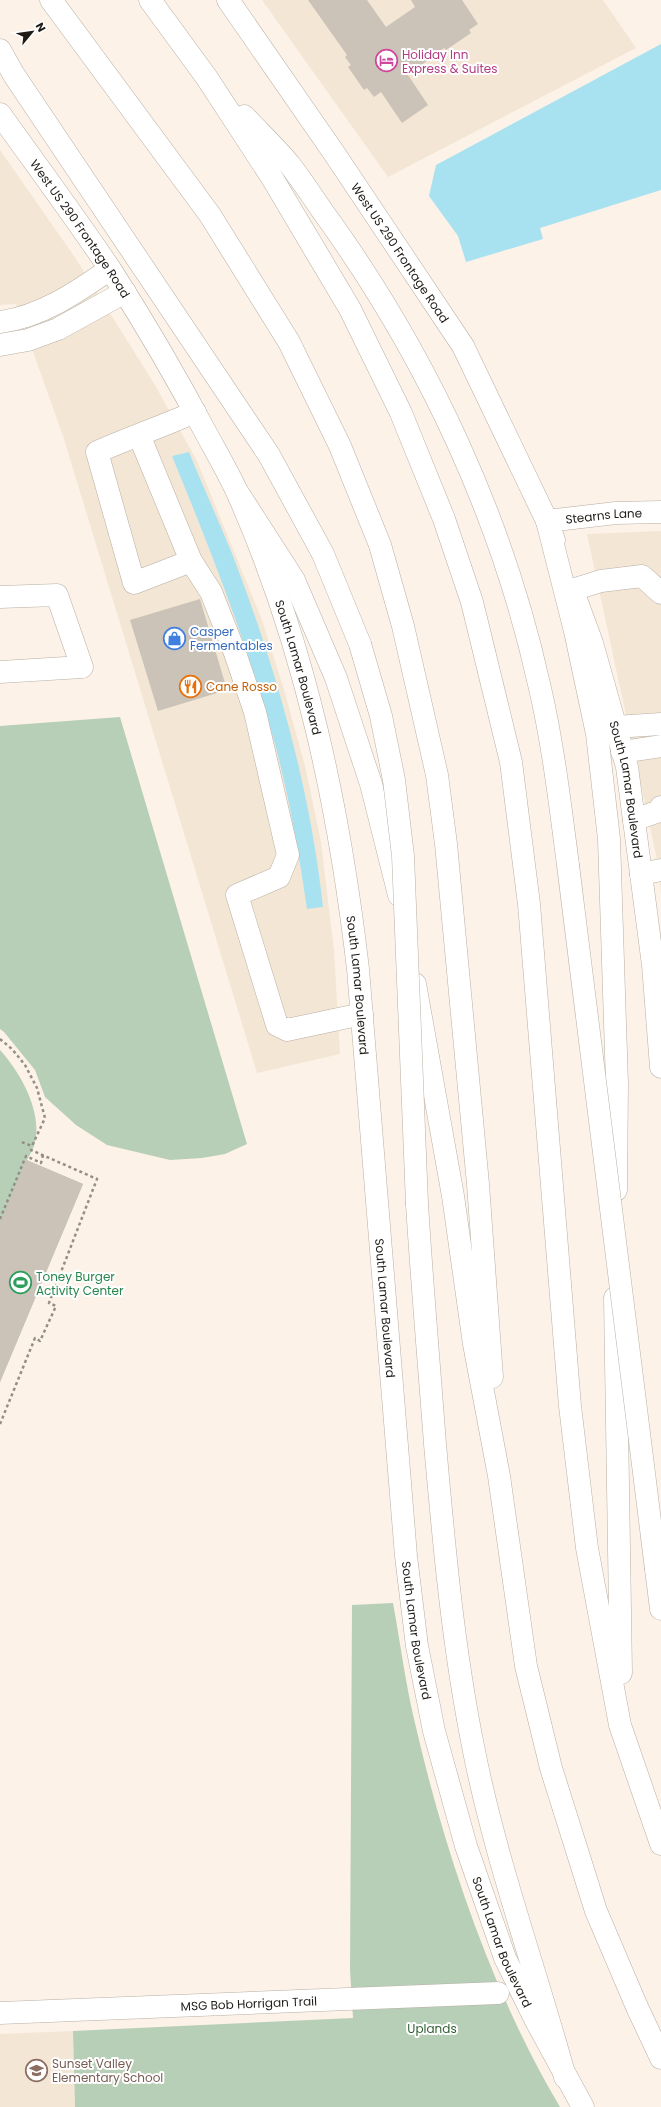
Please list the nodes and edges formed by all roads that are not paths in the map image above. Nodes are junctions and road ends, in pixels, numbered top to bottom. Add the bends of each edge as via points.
1 (51, 0) edge
2 (150, 0) edge
3 (228, 0) edge
4 (0, 50) edge
5 (207, 78) junction
6 (0, 114) edge
7 (110, 269) junction
8 (124, 292) junction
9 (0, 322) edge
10 (0, 346) edge
11 (195, 412) junction
12 (139, 435) junction
13 (238, 493) junction
14 (661, 512) edge
15 (547, 521) junction
16 (191, 561) junction
17 (572, 590) junction
18 (661, 593) edge
19 (0, 597) edge
20 (0, 672) edge
21 (661, 724) edge
22 (615, 727) junction
23 (661, 746) edge
24 (622, 752) junction
25 (661, 807) edge
26 (634, 820) junction
27 (651, 872) edge
28 (656, 945) edge
29 (658, 989) edge
30 (362, 1014) junction
31 (661, 1058) edge
32 (500, 1476) junction
33 (661, 1609) edge
34 (620, 1725) junction
35 (661, 1844) edge
36 (498, 1993) dead end
37 (0, 2012) edge
38 (661, 2058) edge
39 (565, 2077) junction
40 (583, 2107) edge

1 - 32 main road via 210,215 285,335 340,446 380,545 405,633 437,775 446,844 478,1184
2 - 5 main road
3 - 15 main road, West US 290 Frontage Road via 463,346
4 - 39 main road, bridge via 14,75 269,455 323,554 360,644 381,716 394,780 403,856 417,1204 445,1564 457,1656 473,1747 494,1837 516,1916 542,1992
5 - 33 main road, bridge via 289,164 362,269 401,332 444,412 485,505 514,589 539,683 558,784
5 - 34 main road via 271,176 350,309 401,412 472,602 511,762 529,904 570,1406 587,1548
6 - 7 main road, West US 290 Frontage Road
7 - 8 main road, West US 290 Frontage Road
7 - 9 main road via 64,300 14,320
8 - 10 main road via 58,329 28,340
8 - 11 main road, West US 290 Frontage Road
11 - 12 main road
11 - 13 main road, West US 290 Frontage Road
12 - 16 main road
12 - 16 main road via 96,452 134,583
13 - 30 main road, South Lamar Boulevard via 287,621 321,740 349,890
13 - 32 main road via 294,580 336,678 371,784 398,890 453,1196 474,1344
14 - 15 main road, Stearns Lane via 616,513
15 - 17 main road, South Lamar Boulevard
15 - 34 main road via 575,631 597,734 609,838 617,1084 615,1348 617,1555 621,1610
16 - 30 main road via 211,592 236,653 253,705 288,855 279,877 236,895 277,1025 287,1030
17 - 18 main road via 601,581 642,576
17 - 22 main road, South Lamar Boulevard via 592,643
19 - 20 main road via 56,595 82,667
21 - 22 main road
22 - 24 main road, South Lamar Boulevard
23 - 24 main road
24 - 26 main road, South Lamar Boulevard via 627,767
25 - 26 main road via 658,811
26 - 27 main road, South Lamar Boulevard
27 - 28 main road, South Lamar Boulevard
28 - 29 main road, South Lamar Boulevard
29 - 31 main road, South Lamar Boulevard
30 - 39 main road, South Lamar Boulevard via 406,1556 417,1646 434,1731 472,1861 505,1958
32 - 38 main road via 526,1666 551,1768 596,1911 636,2007
34 - 35 main road
36 - 37 main road, MSG Bob Horrigan Trail
39 - 40 main road, South Lamar Boulevard

